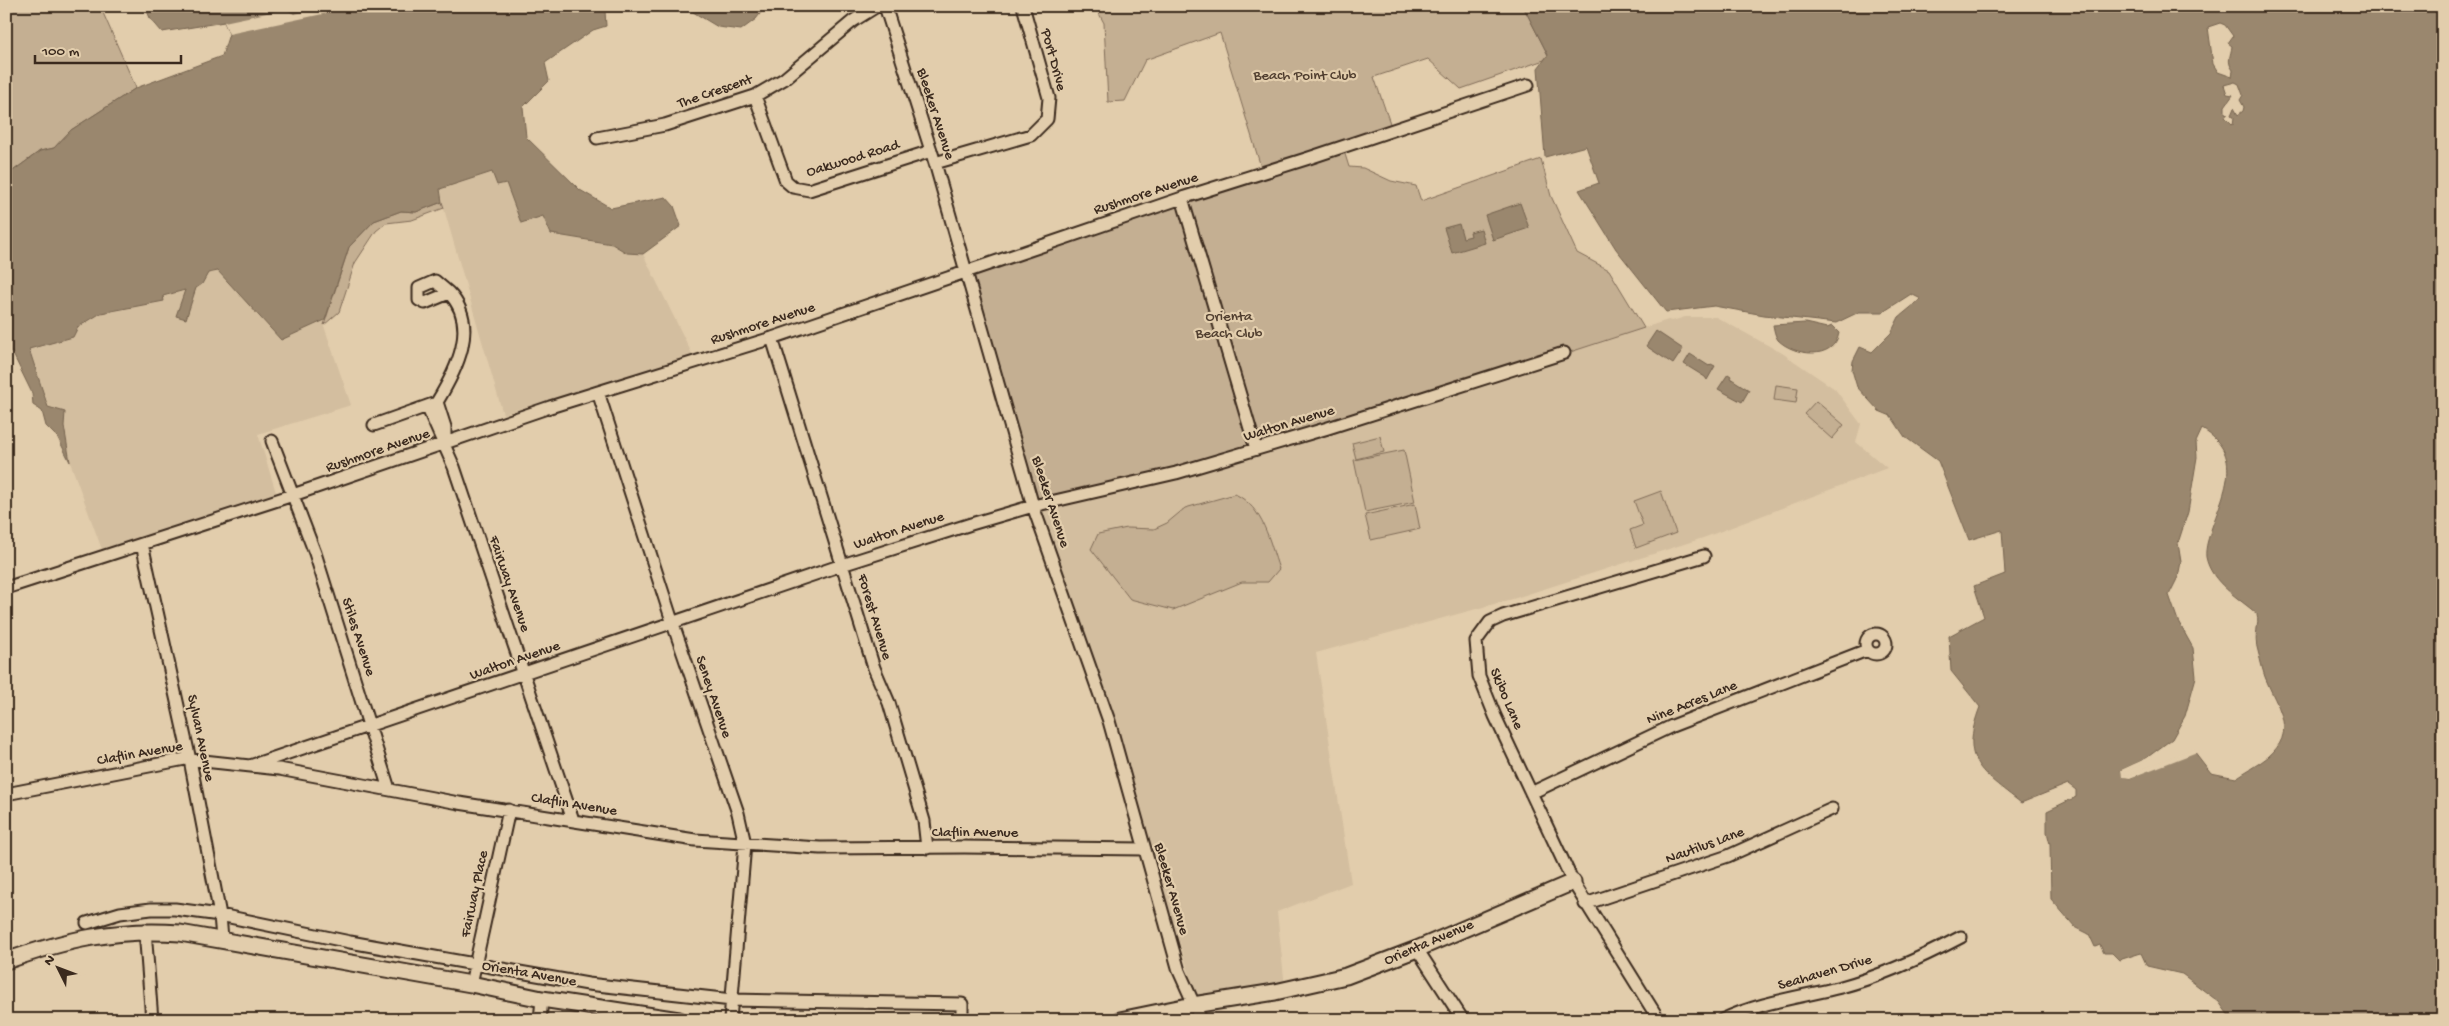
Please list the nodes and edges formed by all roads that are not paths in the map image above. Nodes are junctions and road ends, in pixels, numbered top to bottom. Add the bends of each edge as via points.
1 (876, 6) edge
2 (884, 6) edge
3 (1023, 6) edge
4 (1528, 85) dead end
5 (755, 96) junction
6 (597, 138) dead end
7 (931, 151) junction
8 (935, 164) junction
9 (1182, 198) junction
10 (967, 270) junction
11 (449, 293) dead end
12 (772, 338) junction
13 (1564, 353) dead end
14 (598, 392) junction
15 (432, 404) junction
16 (374, 425) dead end
17 (272, 441) dead end
18 (445, 444) junction
19 (1256, 449) junction
20 (293, 495) junction
21 (1033, 506) junction
22 (142, 544) junction
23 (1704, 556) dead end
24 (842, 565) junction
25 (6, 588) edge
26 (673, 624) junction
27 (1867, 650) dead end
28 (523, 674) junction
29 (370, 726) junction
30 (190, 760) junction
31 (250, 766) junction
32 (389, 789) junction
33 (1531, 793) junction
34 (6, 794) edge
35 (1832, 809) dead end
36 (509, 810) junction
37 (573, 820) junction
38 (746, 844) junction
39 (927, 848) junction
40 (1145, 849) junction
41 (1572, 882) junction
42 (1586, 904) junction
43 (220, 915) junction
44 (87, 923) dead end
45 (145, 930) junction
46 (1961, 937) dead end
47 (222, 939) junction
48 (350, 942) junction
49 (1417, 949) junction
50 (6, 961) edge
51 (346, 962) junction
52 (475, 964) junction
53 (471, 984) junction
54 (542, 999) junction
55 (732, 1000) junction
56 (1193, 1005) junction
57 (152, 1020) edge
58 (540, 1020) edge
59 (678, 1020) edge
60 (730, 1020) edge
61 (962, 1020) edge
62 (1120, 1020) edge
63 (1201, 1020) edge
64 (1463, 1020) edge
65 (1659, 1020) edge
66 (1722, 1020) edge

1 - 5 street, The Crescent via 853,21 784,79
2 - 7 street, Bleeker Avenue
3 - 8 street, Port Drive via 1049,98 1048,120 1031,135
4 - 9 street, Rushmore Avenue
5 - 6 street, The Crescent via 665,125
5 - 7 street, Oakwood Road via 786,181 793,187 810,190
7 - 8 street, Bleeker Avenue
8 - 10 street, Bleeker Avenue
9 - 10 street, Rushmore Avenue
9 - 19 street
10 - 12 street, Rushmore Avenue
10 - 21 street, Bleeker Avenue
11 - 15 street via 462,315 465,333 461,353 448,384
12 - 14 street, Rushmore Avenue
12 - 24 street, Forest Avenue
13 - 19 street, Walton Avenue
14 - 18 street, Rushmore Avenue
14 - 26 street, Seney Avenue
15 - 16 street
15 - 18 street, Fairway Avenue via 445,427
17 - 20 street, Stiles Avenue
18 - 20 street, Rushmore Avenue
18 - 28 street, Fairway Avenue
19 - 21 street, Walton Avenue via 1176,473
20 - 22 street, Rushmore Avenue
20 - 29 street, Stiles Avenue via 315,553
21 - 24 street, Walton Avenue
21 - 40 street, Bleeker Avenue via 1109,721
22 - 25 street, Rushmore Avenue
22 - 30 street, Sylvan Avenue
23 - 33 street, Skibo Lane via 1503,616 1490,622 1476,641 1479,676
24 - 26 street, Walton Avenue
24 - 39 street, Forest Avenue via 874,668 892,712 924,822
26 - 28 street, Walton Avenue
26 - 38 street, Seney Avenue
27 - 33 street, Nine Acres Lane via 1672,726
28 - 29 street, Walton Avenue
28 - 37 street, Fairway Avenue
29 - 31 street, Walton Avenue
29 - 32 street, Stiles Avenue
30 - 31 street, Claflin Avenue
30 - 34 street, Claflin Avenue
30 - 43 street, Sylvan Avenue
31 - 32 street, Claflin Avenue
32 - 36 street, Claflin Avenue
33 - 41 street, Skibo Lane
35 - 42 street, Nautilus Lane via 1728,856
36 - 37 street, Claflin Avenue
36 - 52 street, Fairway Place
37 - 38 street, Claflin Avenue via 695,840
38 - 39 street, Claflin Avenue
38 - 55 street, Seney Avenue
39 - 40 street, Claflin Avenue
40 - 56 street, Bleeker Avenue via 1179,971
41 - 42 street
41 - 49 street, Orienta Avenue
42 - 65 street
43 - 44 street, Orienta Avenue via 151,909 120,913
43 - 47 street, Sylvan Avenue
43 - 48 street, Orienta Avenue
45 - 47 street, Orienta Avenue
45 - 50 street, Orienta Avenue via 99,935
45 - 57 street
46 - 66 street, Seahaven Drive via 1901,966 1842,987 1785,1000
47 - 51 street, Orienta Avenue
48 - 51 street
48 - 52 street, Orienta Avenue
49 - 56 street, Orienta Avenue via 1346,976
49 - 64 street
51 - 53 street, Orienta Avenue
52 - 53 street, Fairway Place
52 - 55 street, Orienta Avenue via 588,984
53 - 54 street, Orienta Avenue
54 - 58 street
54 - 59 street, Orienta Avenue
55 - 60 street, Seney Avenue
55 - 61 street, Orienta Avenue via 962,1004
56 - 62 street, Orienta Avenue
56 - 63 street, Bleeker Avenue

